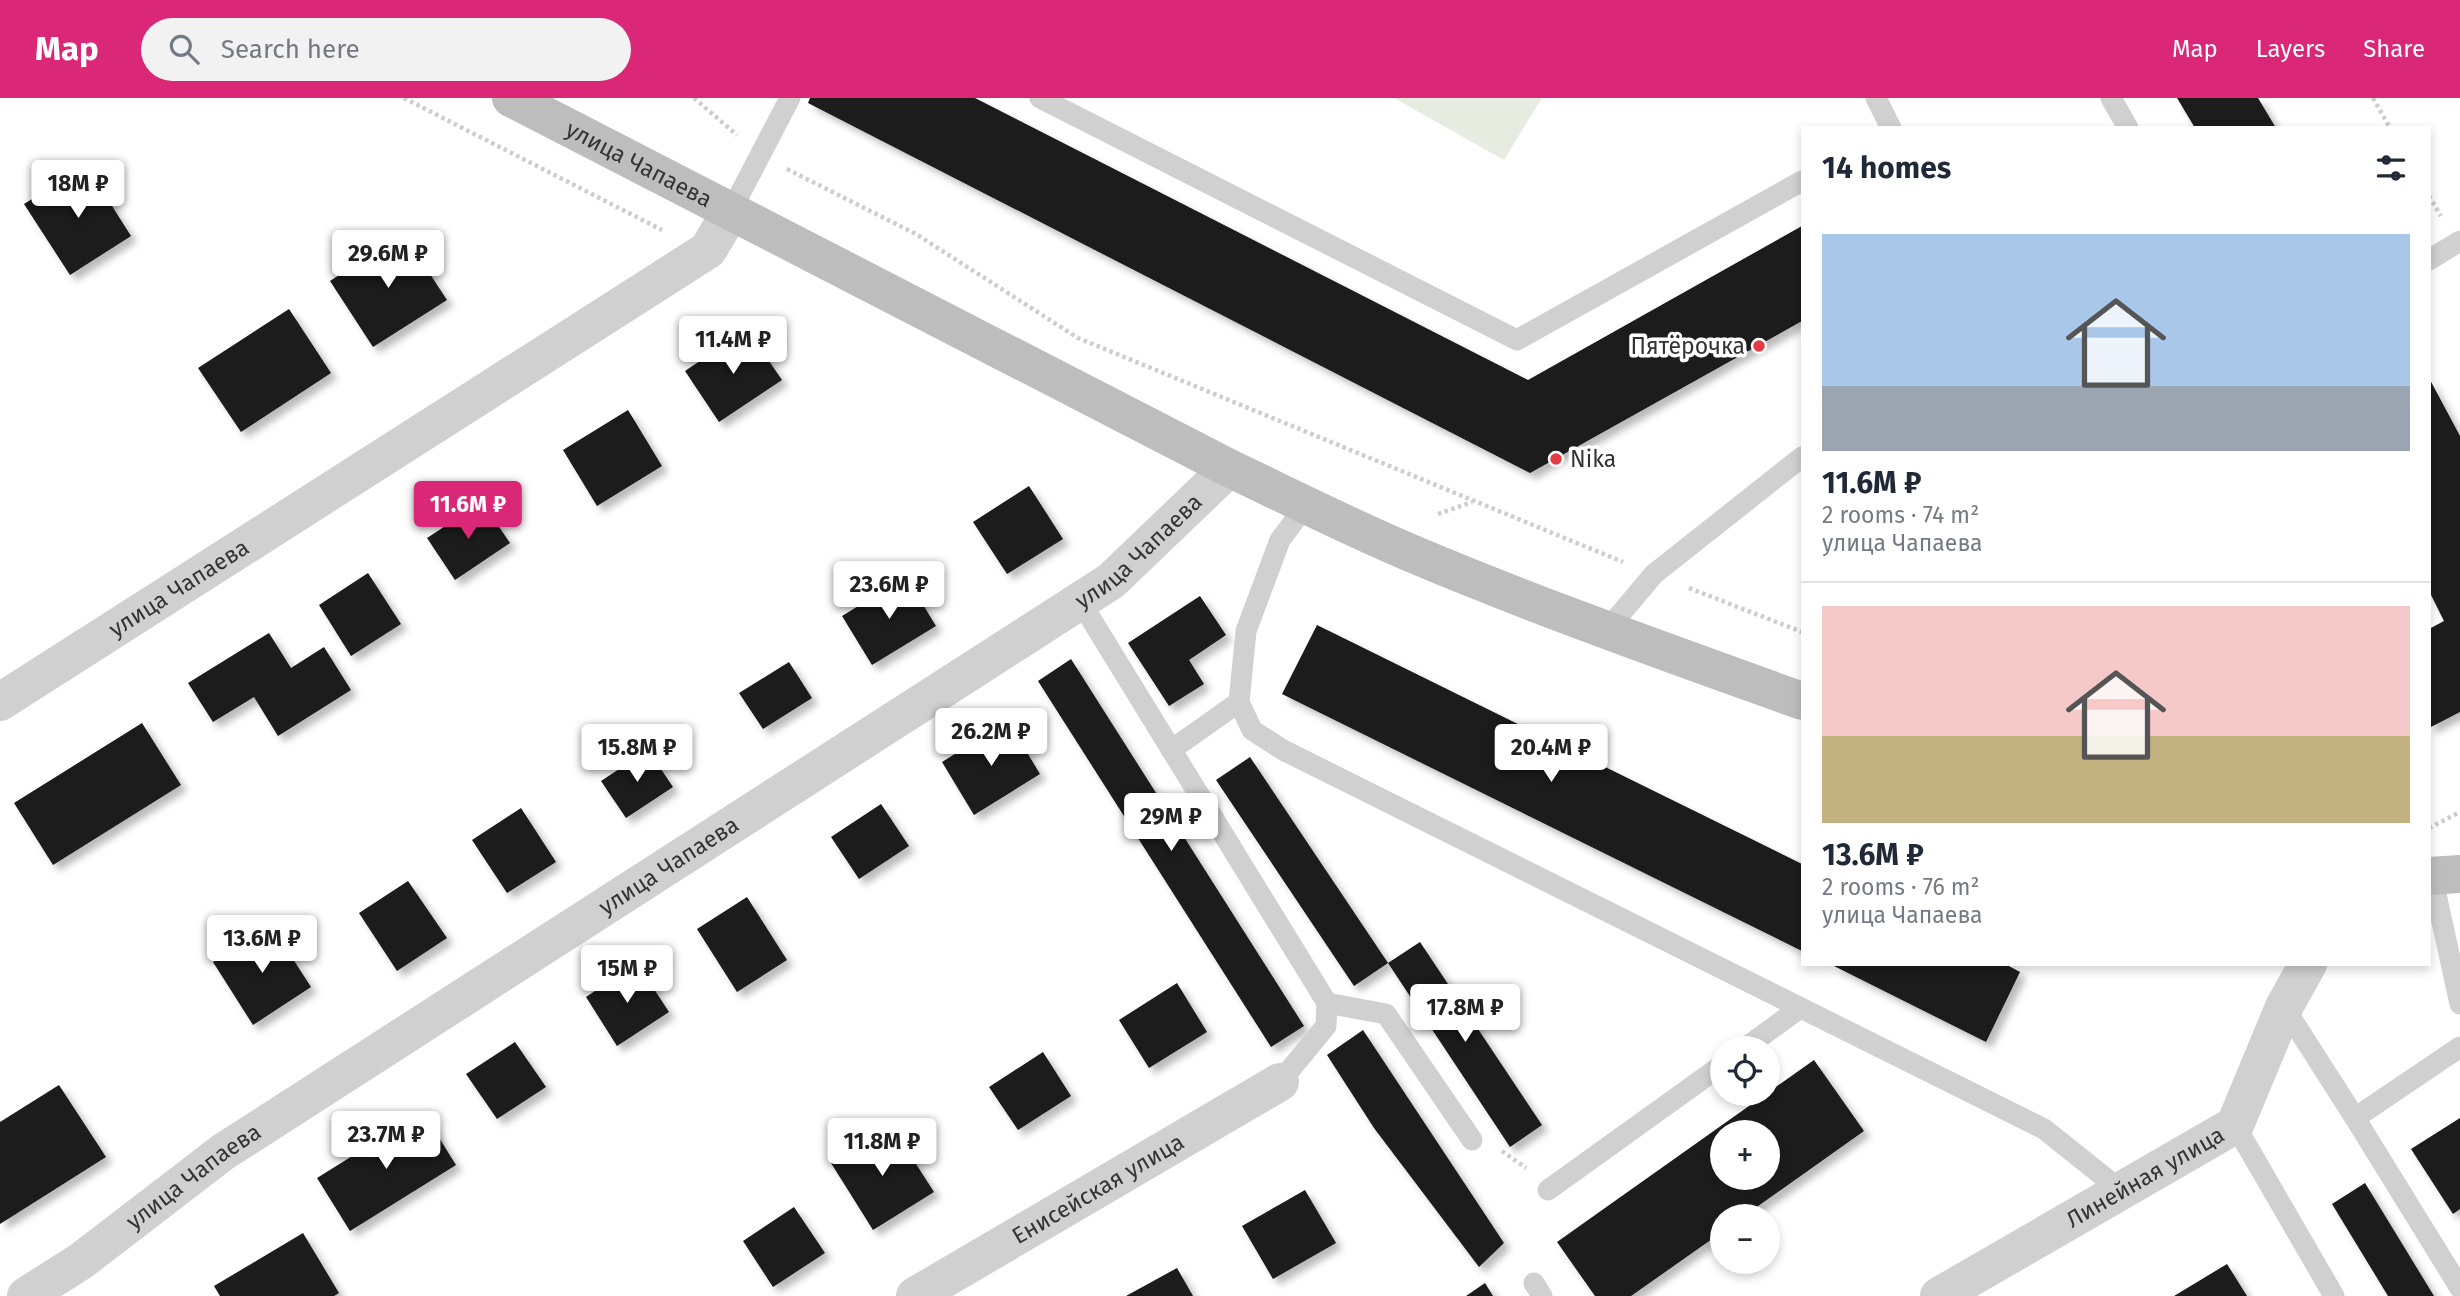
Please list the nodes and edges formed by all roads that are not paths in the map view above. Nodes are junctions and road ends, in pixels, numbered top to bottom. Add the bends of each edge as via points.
1 (511, 98) edge
2 (790, 98) edge
3 (1040, 98) edge
4 (1875, 98) edge
5 (2111, 98) edge
6 (1890, 126) edge
7 (2127, 126) edge
8 (1801, 182) edge
9 (731, 211) junction
10 (2460, 241) edge
11 (2431, 259) edge
12 (1801, 458) edge
13 (1229, 468) junction
14 (1307, 504) junction
15 (1080, 601) junction
16 (1606, 631) junction
17 (1801, 701) edge
18 (0, 702) edge
19 (1239, 702) junction
20 (1171, 750) junction
21 (2440, 875) edge
22 (2307, 966) edge
23 (1327, 1003) junction
24 (2460, 1004) edge
25 (2284, 1007) junction
26 (1800, 1008) junction
27 (1762, 1036) edge
28 (2460, 1047) edge
29 (1710, 1074) edge
30 (1280, 1082) joint
31 (2356, 1118) junction
32 (2235, 1125) junction
33 (1472, 1140) road end
34 (1548, 1190) road end
35 (2123, 1192) junction
36 (2460, 1288) edge
37 (26, 1296) edge
38 (915, 1296) edge
39 (1940, 1296) edge
40 (2334, 1296) edge

1 - 9 main road, улица Чапаева
2 - 9 lane
3 - 8 lane via 1517,340
4 - 6 lane
5 - 7 lane
9 - 13 main road, улица Чапаева
9 - 18 street, улица Чапаева via 708,250
10 - 11 lane
12 - 16 lane via 1654,574
13 - 14 main road, улица Чапаева
13 - 15 street, улица Чапаева via 1111,581
14 - 16 main road, улица Чапаева via 1411,553
14 - 19 lane via 1280,540 1246,631
15 - 20 lane
15 - 37 street, улица Чапаева via 223,1152 81,1261
16 - 17 main road, улица Чапаева
19 - 20 lane
19 - 26 lane via 1252,730 1283,750
20 - 23 lane
21 - 24 lane
22 - 25 street, Линейная улица
23 - 30 lane via 1326,1026
23 - 33 lane via 1386,1014
25 - 31 lane
25 - 32 street, Линейная улица
26 - 27 lane
26 - 35 lane via 2044,1129
28 - 31 lane
29 - 34 lane
30 - 38 street, Енисейская улица
31 - 36 lane
32 - 35 street, Линейная улица
32 - 40 lane
35 - 39 street, Линейная улица

